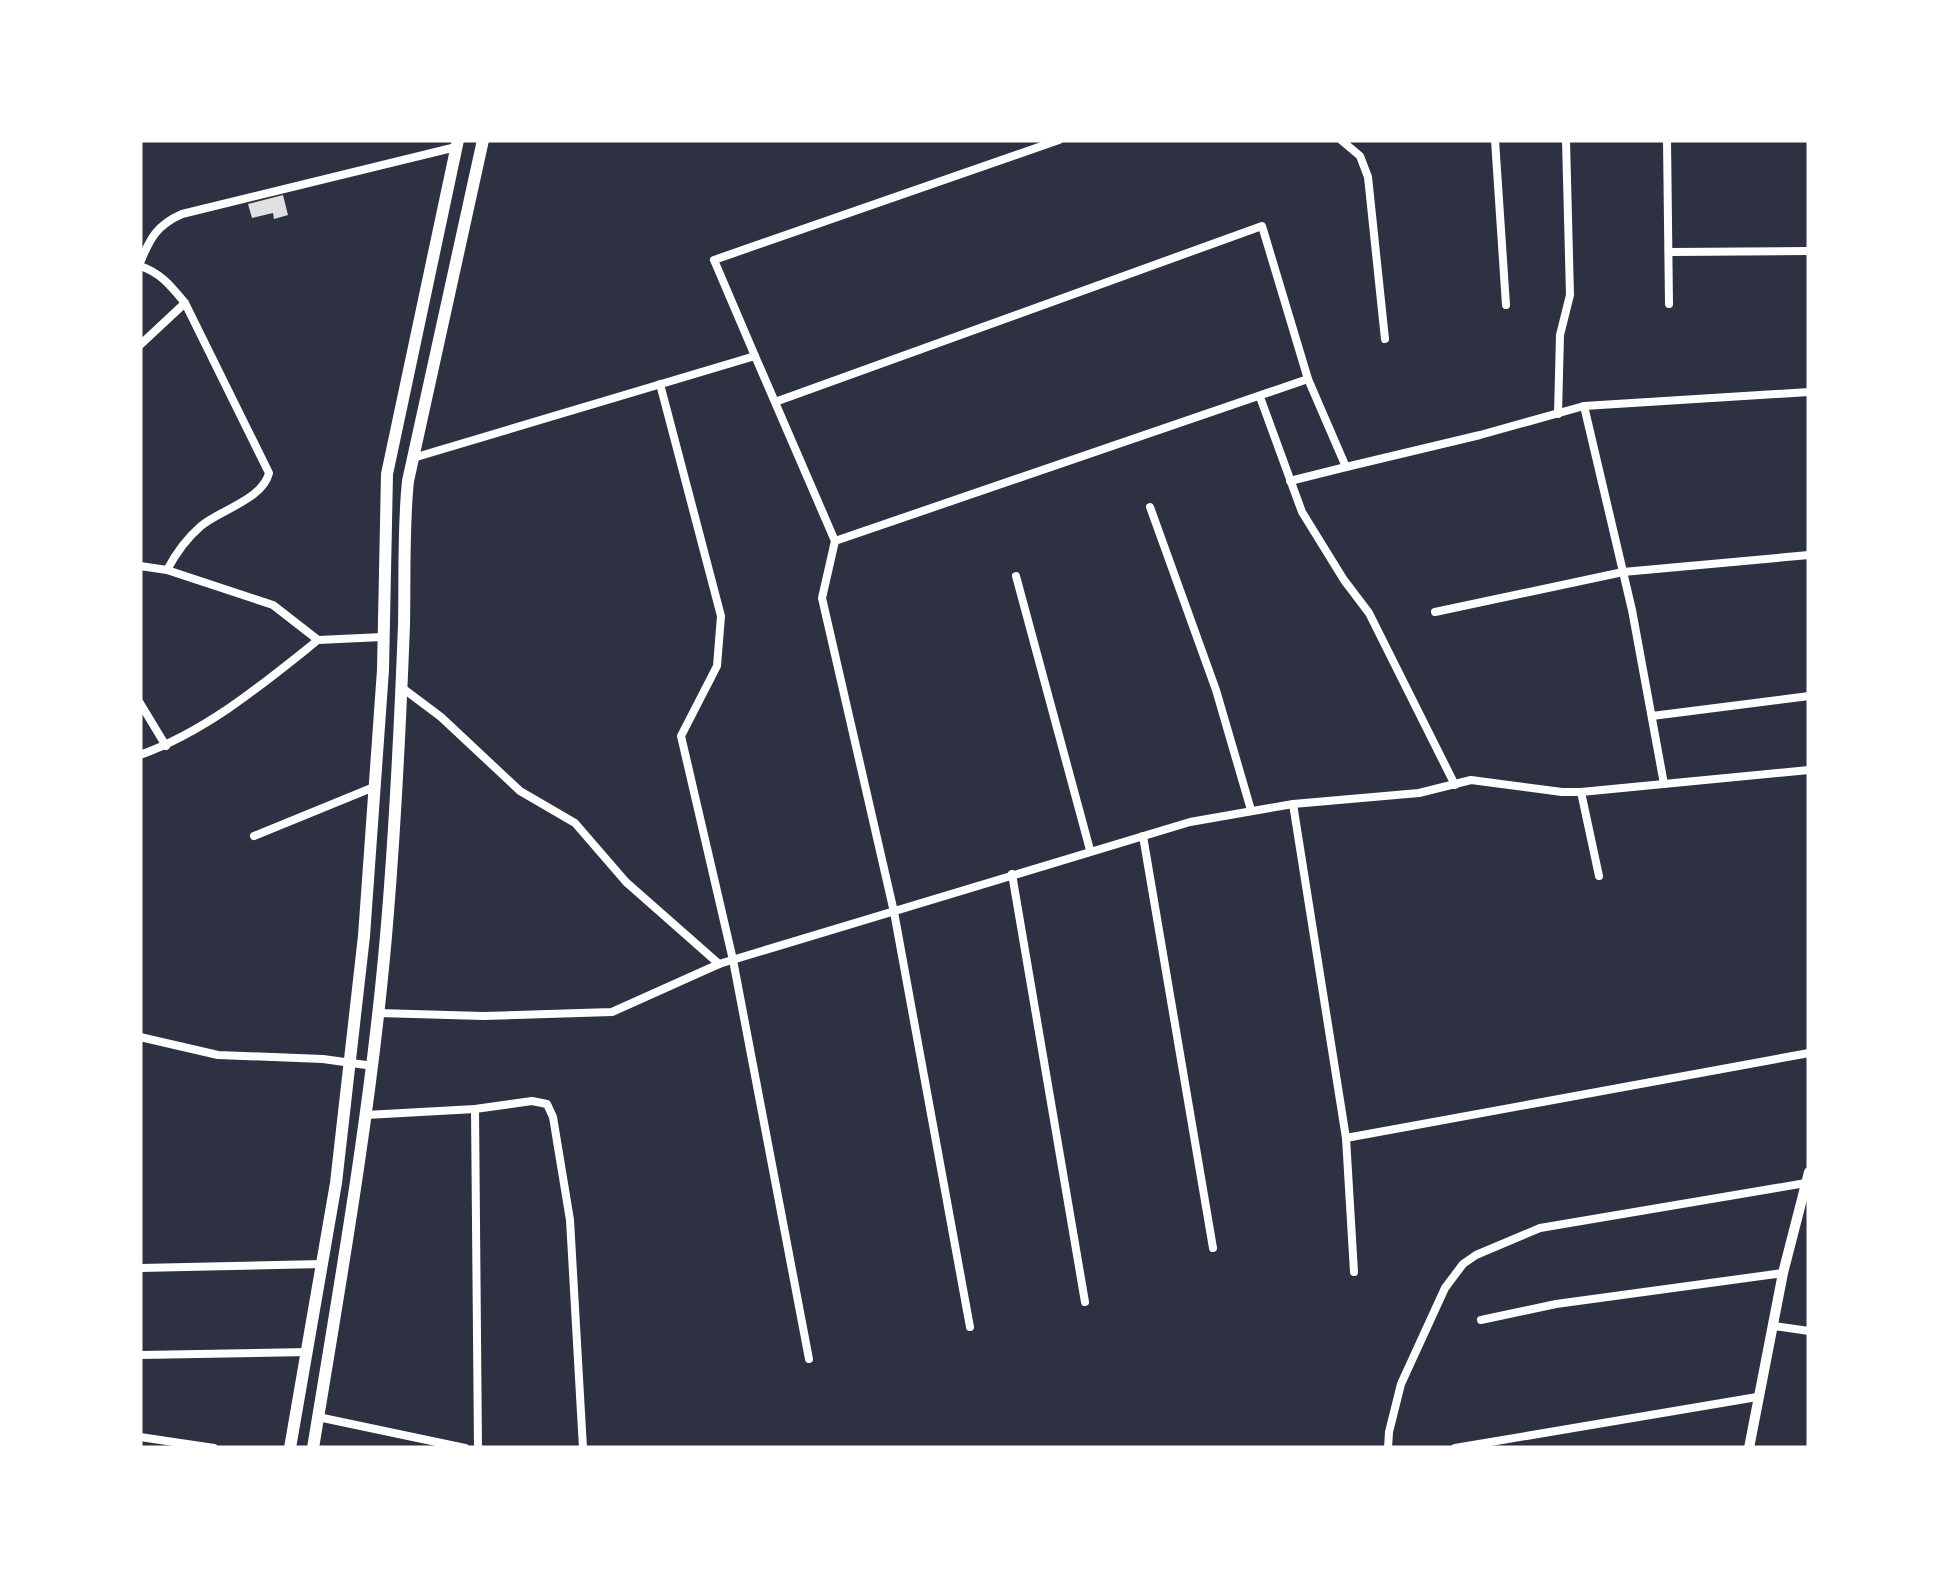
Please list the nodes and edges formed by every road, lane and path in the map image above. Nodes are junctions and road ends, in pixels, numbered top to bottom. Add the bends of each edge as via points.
1 (483, 140) edge
2 (1059, 140) edge
3 (1341, 140) edge
4 (1495, 140) edge
5 (1566, 140) edge
6 (1668, 140) edge
7 (458, 143) edge
8 (1809, 251) edge
9 (1670, 252) junction
10 (140, 265) edge
11 (185, 302) junction
12 (1670, 304) dead end
13 (1506, 305) dead end
14 (1385, 340) dead end
15 (140, 345) edge
16 (756, 356) junction
17 (1308, 379) junction
18 (660, 384) junction
19 (1809, 392) edge
20 (1260, 397) junction
21 (774, 402) junction
22 (1584, 406) junction
23 (1558, 414) junction
24 (412, 458) junction
25 (1346, 466) junction
26 (1290, 481) junction
27 (1150, 507) dead end
28 (835, 541) junction
29 (1809, 555) edge
30 (140, 566) edge
31 (168, 570) junction
32 (1623, 572) junction
33 (1016, 576) dead end
34 (1435, 612) dead end
35 (383, 636) junction
36 (318, 640) junction
37 (401, 687) junction
38 (1809, 696) edge
39 (140, 702) edge
40 (1652, 716) junction
41 (166, 746) junction
42 (140, 756) edge
43 (1809, 770) edge
44 (1664, 784) junction
45 (1455, 785) junction
46 (374, 787) junction
47 (1581, 792) junction
48 (1294, 804) junction
49 (1251, 810) junction
50 (254, 836) dead end
51 (1143, 836) junction
52 (1090, 850) junction
53 (1012, 874) junction
54 (1599, 876) dead end
55 (894, 912) junction
56 (733, 960) junction
57 (719, 964) junction
58 (378, 1013) junction
59 (140, 1037) edge
60 (1809, 1053) edge
61 (349, 1063) junction
62 (373, 1066) junction
63 (476, 1109) junction
64 (366, 1115) junction
65 (1346, 1138) junction
66 (1808, 1178) edge
67 (1804, 1216) edge
68 (1213, 1248) dead end
69 (322, 1264) junction
70 (140, 1268) edge
71 (1354, 1272) dead end
72 (1783, 1273) junction
73 (1085, 1302) dead end
74 (1481, 1320) dead end
75 (1774, 1326) junction
76 (970, 1327) dead end
77 (1809, 1330) edge
78 (308, 1352) junction
79 (140, 1355) edge
80 (809, 1360) dead end
81 (1757, 1397) junction
82 (318, 1417) junction
83 (140, 1437) edge
84 (214, 1448) edge
85 (290, 1448) edge
86 (313, 1448) edge
87 (466, 1448) edge
88 (478, 1448) edge
89 (584, 1448) edge
90 (1388, 1448) edge
91 (1456, 1448) edge
92 (1750, 1448) edge

1 - 24 main road
2 - 16 street via 714,260
3 - 14 street via 1360,156 1368,177
4 - 13 street
5 - 23 street via 1570,295 1560,335
6 - 9 street
7 - 10 street via 182,214 154,231
7 - 35 main road via 387,474
8 - 9 street
9 - 12 street
10 - 11 street
11 - 15 street
11 - 31 street via 268,473 264,485 203,524
16 - 18 street
16 - 21 street
17 - 20 street
17 - 21 street via 1262,226
17 - 25 street
18 - 24 street
18 - 56 street via 721,616 717,666 681,736
19 - 22 street
20 - 26 street
20 - 28 street
21 - 28 street
22 - 23 street
22 - 32 street
23 - 25 street
24 - 37 main road via 403,526
25 - 26 street
26 - 45 street via 1302,512 1370,613
27 - 49 street
28 - 55 street via 822,598
29 - 32 street
30 - 31 street
31 - 36 street via 273,604
32 - 34 street
32 - 40 street
33 - 52 street
35 - 36 street
35 - 46 main road
36 - 41 street via 246,697
37 - 57 street via 520,791 576,823 626,882
37 - 58 main road
38 - 40 street
39 - 41 street
40 - 44 street
41 - 42 street
43 - 44 street
44 - 47 street
45 - 47 street via 1471,780
45 - 48 street
46 - 50 street
46 - 61 main road
47 - 54 street
48 - 49 street
48 - 65 street
49 - 51 street
51 - 52 street
51 - 68 street
52 - 53 street
53 - 55 street
53 - 73 street
55 - 56 street
55 - 76 street
56 - 57 street
56 - 80 street
57 - 58 street via 612,1012
58 - 62 main road
59 - 61 street via 218,1055
60 - 65 street
61 - 62 street
61 - 69 main road
62 - 64 main road
63 - 64 street
63 - 88 street
63 - 89 street via 541,1101 553,1117 570,1220
64 - 82 main road
65 - 71 street
66 - 67 street
66 - 90 street via 1540,1228 1476,1255 1445,1288 1401,1384
67 - 72 street
69 - 70 street
69 - 78 main road
72 - 74 street
72 - 75 street
75 - 77 street
75 - 81 street
78 - 79 street
78 - 85 main road
81 - 91 street
81 - 92 street
82 - 86 main road
82 - 87 street
83 - 84 street

